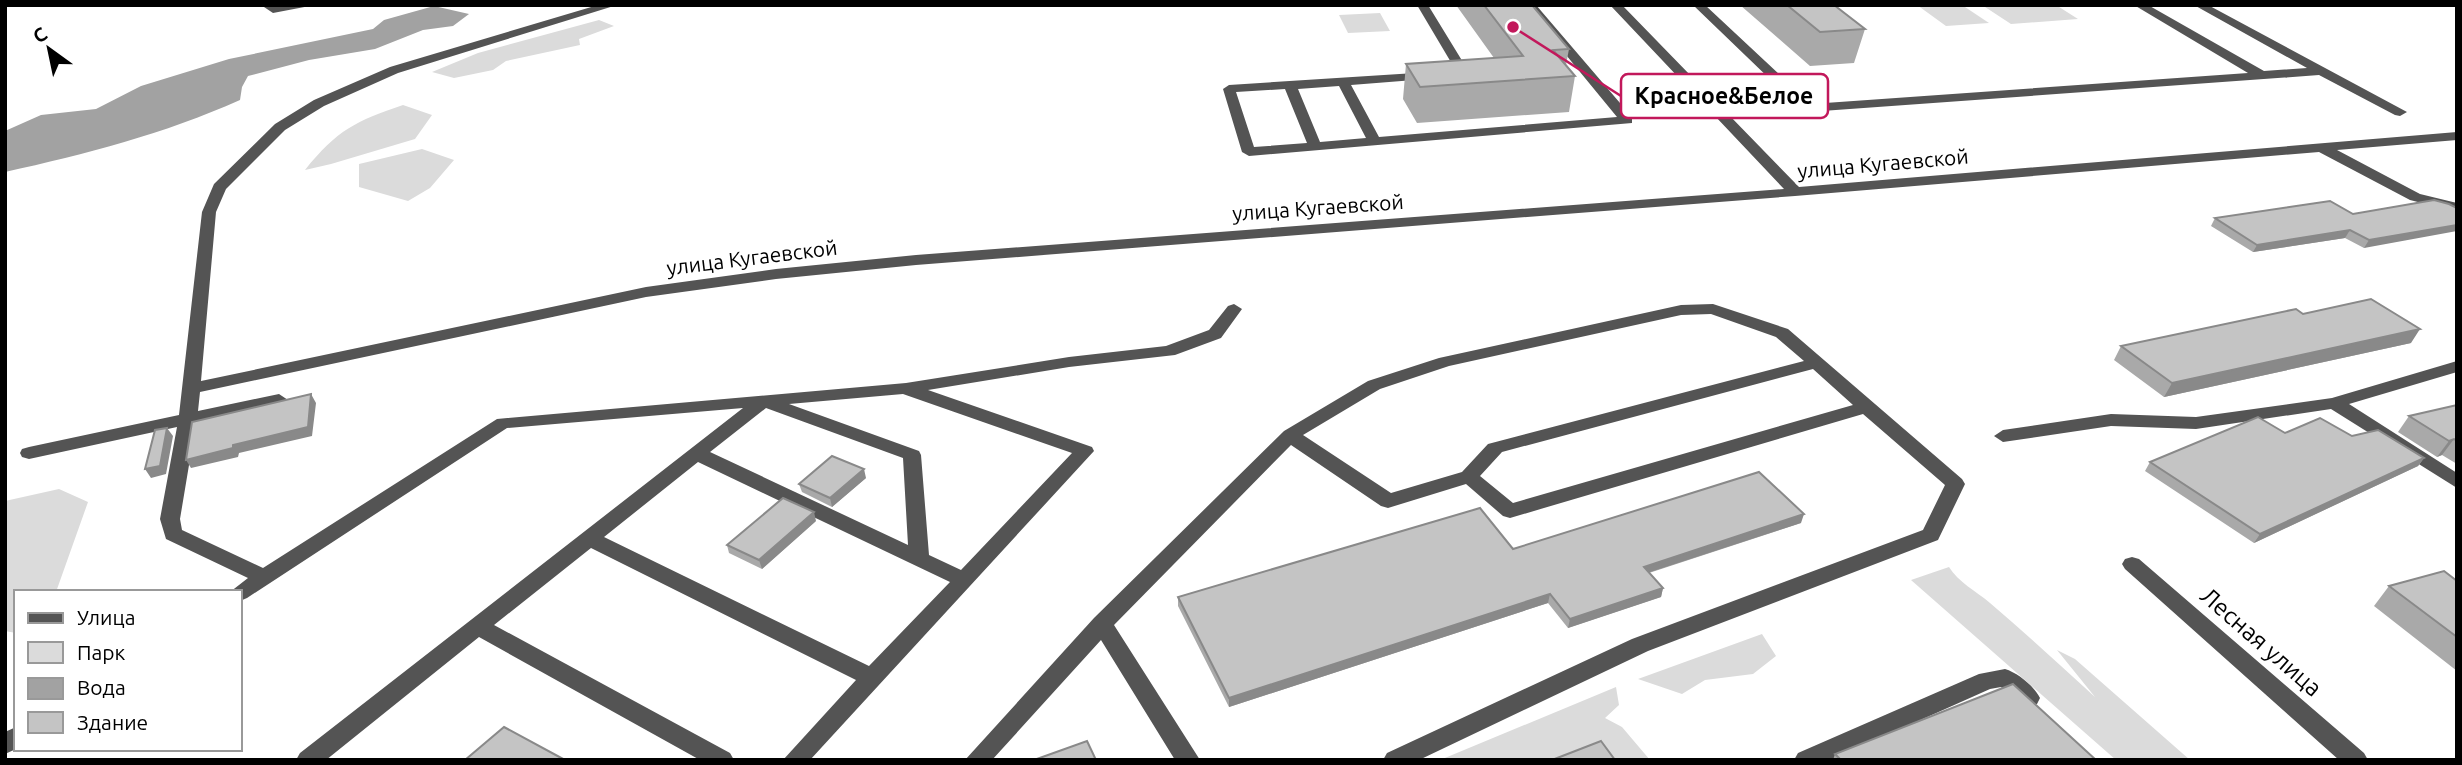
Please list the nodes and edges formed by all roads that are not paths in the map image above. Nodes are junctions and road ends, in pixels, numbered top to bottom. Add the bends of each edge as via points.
1 (266, 5) edge
2 (310, 5) edge
3 (612, 5) edge
4 (1422, 5) edge
5 (1530, 5) edge
6 (1615, 5) edge
7 (1698, 5) edge
8 (2139, 5) edge
9 (2199, 5) edge
10 (2321, 71) junction
11 (2263, 76) junction
12 (1343, 82) junction
13 (1290, 85) junction
14 (2400, 112) dead end
15 (2457, 136) edge
16 (1375, 142) junction
17 (1315, 146) junction
18 (2320, 148) junction
19 (1795, 192) junction
20 (2457, 208) edge
21 (1234, 309) dead end
22 (1816, 363) junction
23 (2457, 366) edge
24 (192, 388) junction
25 (904, 388) junction
26 (279, 400) edge
27 (763, 401) junction
28 (2334, 402) junction
29 (1866, 407) junction
30 (188, 419) junction
31 (1290, 435) junction
32 (2003, 436) dead end
33 (29, 453) dead end
34 (696, 453) junction
35 (1469, 477) junction
36 (2457, 482) edge
37 (589, 538) junction
38 (919, 559) junction
39 (2132, 564) dead end
40 (264, 577) junction
41 (964, 580) junction
42 (242, 592) edge
43 (1101, 624) junction
44 (477, 626) junction
45 (872, 678) junction
46 (2041, 709) edge
47 (308, 760) edge
48 (722, 760) edge
49 (795, 760) edge
50 (977, 760) edge
51 (1188, 760) edge
52 (1395, 760) edge
53 (1806, 760) edge
54 (2356, 760) edge

1 - 2 street via 273,10
3 - 24 street via 394,70 319,103 280,127 219,187 209,212
4 - 12 street via 1463,72
5 - 16 street via 1627,120
6 - 19 street
7 - 11 street via 1808,108
8 - 11 street
9 - 10 street
10 - 11 street
10 - 14 street
12 - 13 street
12 - 16 street
13 - 17 street
13 - 17 street via 1229,89 1249,152
15 - 18 street, улица Кугаевской
16 - 17 street
18 - 19 street, улица Кугаевской
18 - 20 street via 2415,197
19 - 24 street, улица Кугаевской via 776,274 646,292
21 - 25 street via 1216,334 1169,351
22 - 29 street
22 - 31 street via 1782,333 1713,309 1681,310 1445,362 1374,385
22 - 35 street via 1495,448
23 - 28 street
24 - 30 street
25 - 27 street
25 - 41 street via 1085,451
26 - 30 street
27 - 34 street
27 - 38 street via 912,455
27 - 40 street via 503,423
28 - 32 street via 2196,423 2111,420
28 - 36 street
29 - 35 street via 1510,511
29 - 52 street via 1955,484 1931,535 1640,645
30 - 33 street
30 - 40 street via 170,519 173,534
31 - 35 street via 1388,501
31 - 43 street
34 - 37 street
34 - 38 street
37 - 44 street
37 - 45 street
38 - 41 street
39 - 54 street, Лесная улица
40 - 42 street
41 - 45 street
43 - 50 street
43 - 51 street
44 - 47 street
44 - 48 street
45 - 49 street
46 - 53 street via 2005,678 1987,680

